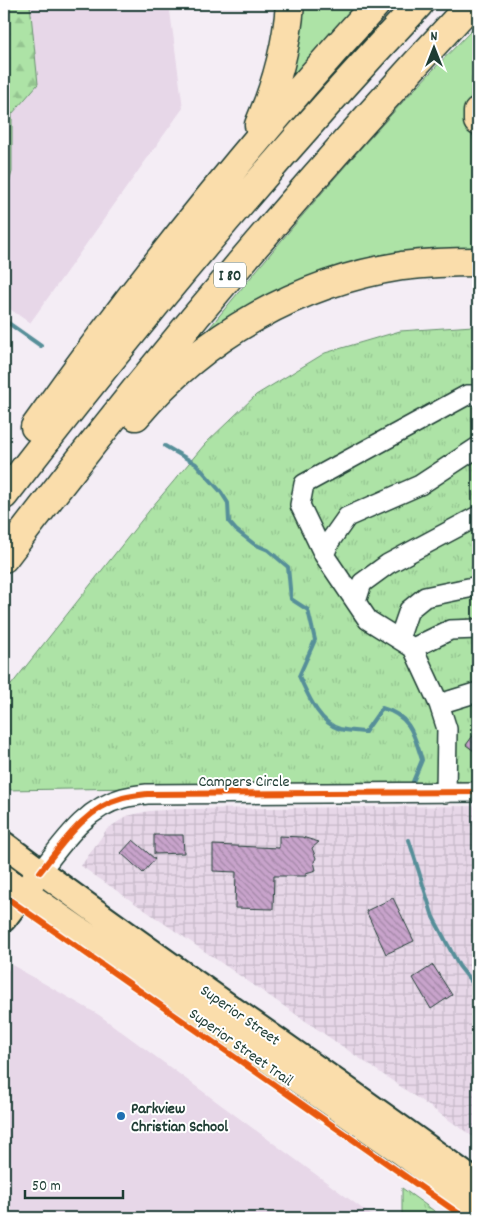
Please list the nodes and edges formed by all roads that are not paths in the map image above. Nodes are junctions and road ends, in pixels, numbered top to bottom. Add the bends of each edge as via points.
1 (290, 4) edge
2 (376, 4) edge
3 (419, 4) edge
4 (471, 4) edge
5 (478, 112) edge
6 (478, 121) edge
7 (225, 177) junction
8 (478, 262) edge
9 (478, 395) edge
10 (478, 447) edge
11 (4, 471) edge
12 (4, 495) edge
13 (478, 516) edge
14 (324, 555) junction
15 (4, 558) edge
16 (4, 572) edge
17 (478, 586) edge
18 (356, 602) junction
19 (478, 629) edge
20 (406, 643) junction
21 (478, 692) edge
22 (439, 704) junction
23 (446, 792) junction
24 (478, 792) edge
25 (4, 844) edge
26 (40, 872) junction
27 (4, 877) edge
28 (24, 892) junction
29 (4, 919) edge
30 (478, 1184) edge
31 (478, 1210) edge

1 - 7 highway via 285,46 270,101 258,127
2 - 7 highway
3 - 12 highway, I 80 via 295,140 194,258
4 - 15 highway, I 80 via 208,300
5 - 6 highway
7 - 11 highway via 66,382
8 - 16 highway via 402,266 360,275 303,294 234,329 173,376 148,402
9 - 14 street via 467,395 304,484 300,505
10 - 14 street via 420,485 347,517
13 - 18 street via 388,564 362,583
14 - 18 street
17 - 20 street via 425,597 409,610
18 - 20 street via 368,620
19 - 20 street via 450,630
20 - 22 street
21 - 22 street
22 - 23 street via 447,729
23 - 24 street, Campers Circle
23 - 26 street, Campers Circle via 147,794 124,798 100,808 73,830
25 - 26 main road, Superior Street
26 - 28 main road
26 - 30 main road, Superior Street
27 - 28 main road, Superior Street
28 - 29 main road
28 - 31 main road, Superior Street via 403,1154

